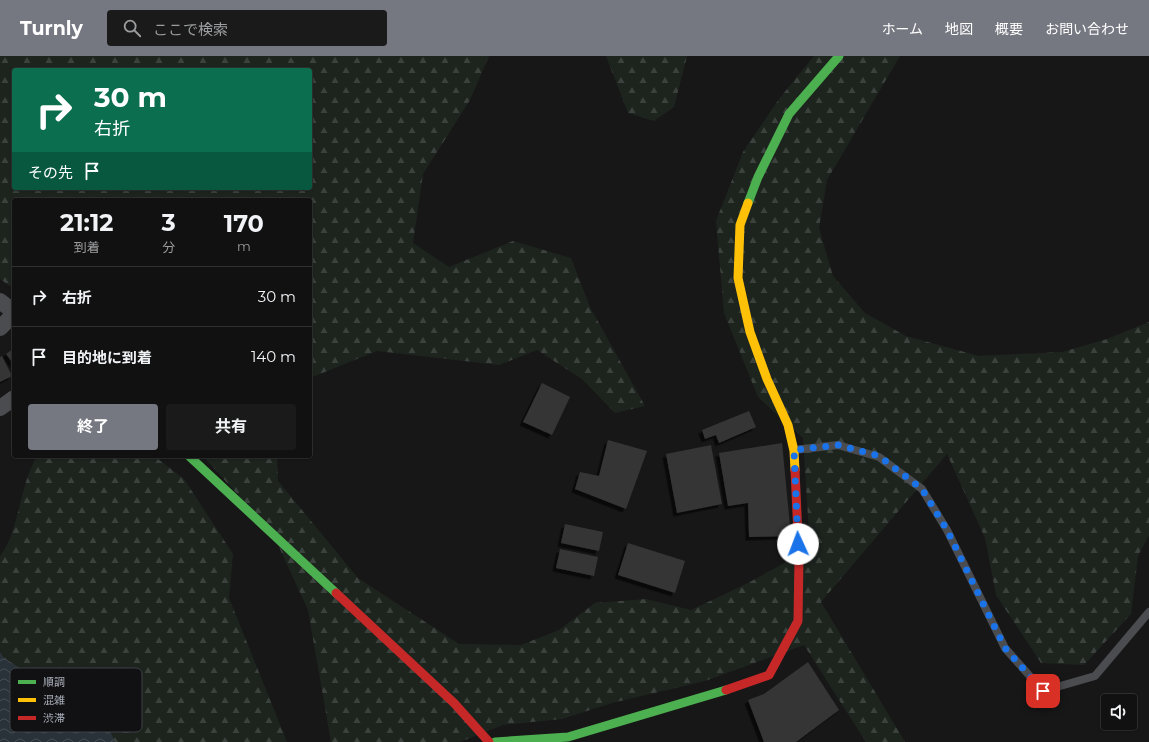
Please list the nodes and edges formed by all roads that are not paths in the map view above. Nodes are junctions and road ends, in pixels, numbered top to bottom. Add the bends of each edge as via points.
1 (839, 56) edge
2 (0, 301) edge
3 (12, 311) edge
4 (12, 315) edge
5 (0, 328) edge
6 (12, 399) edge
7 (0, 408) edge
8 (794, 450) junction
9 (191, 458) edge
10 (1149, 612) edge
11 (489, 742) edge
12 (495, 742) edge

1 - 8 street via 789,114 758,178 740,225 738,278 750,332 767,379 788,425
2 - 3 street
4 - 5 street
6 - 7 street
8 - 10 lane via 838,445 879,456 922,489 947,530 1005,648 1043,691 1095,676
8 - 12 street via 799,558 798,621 769,675 718,694 568,737
9 - 11 street via 454,703

